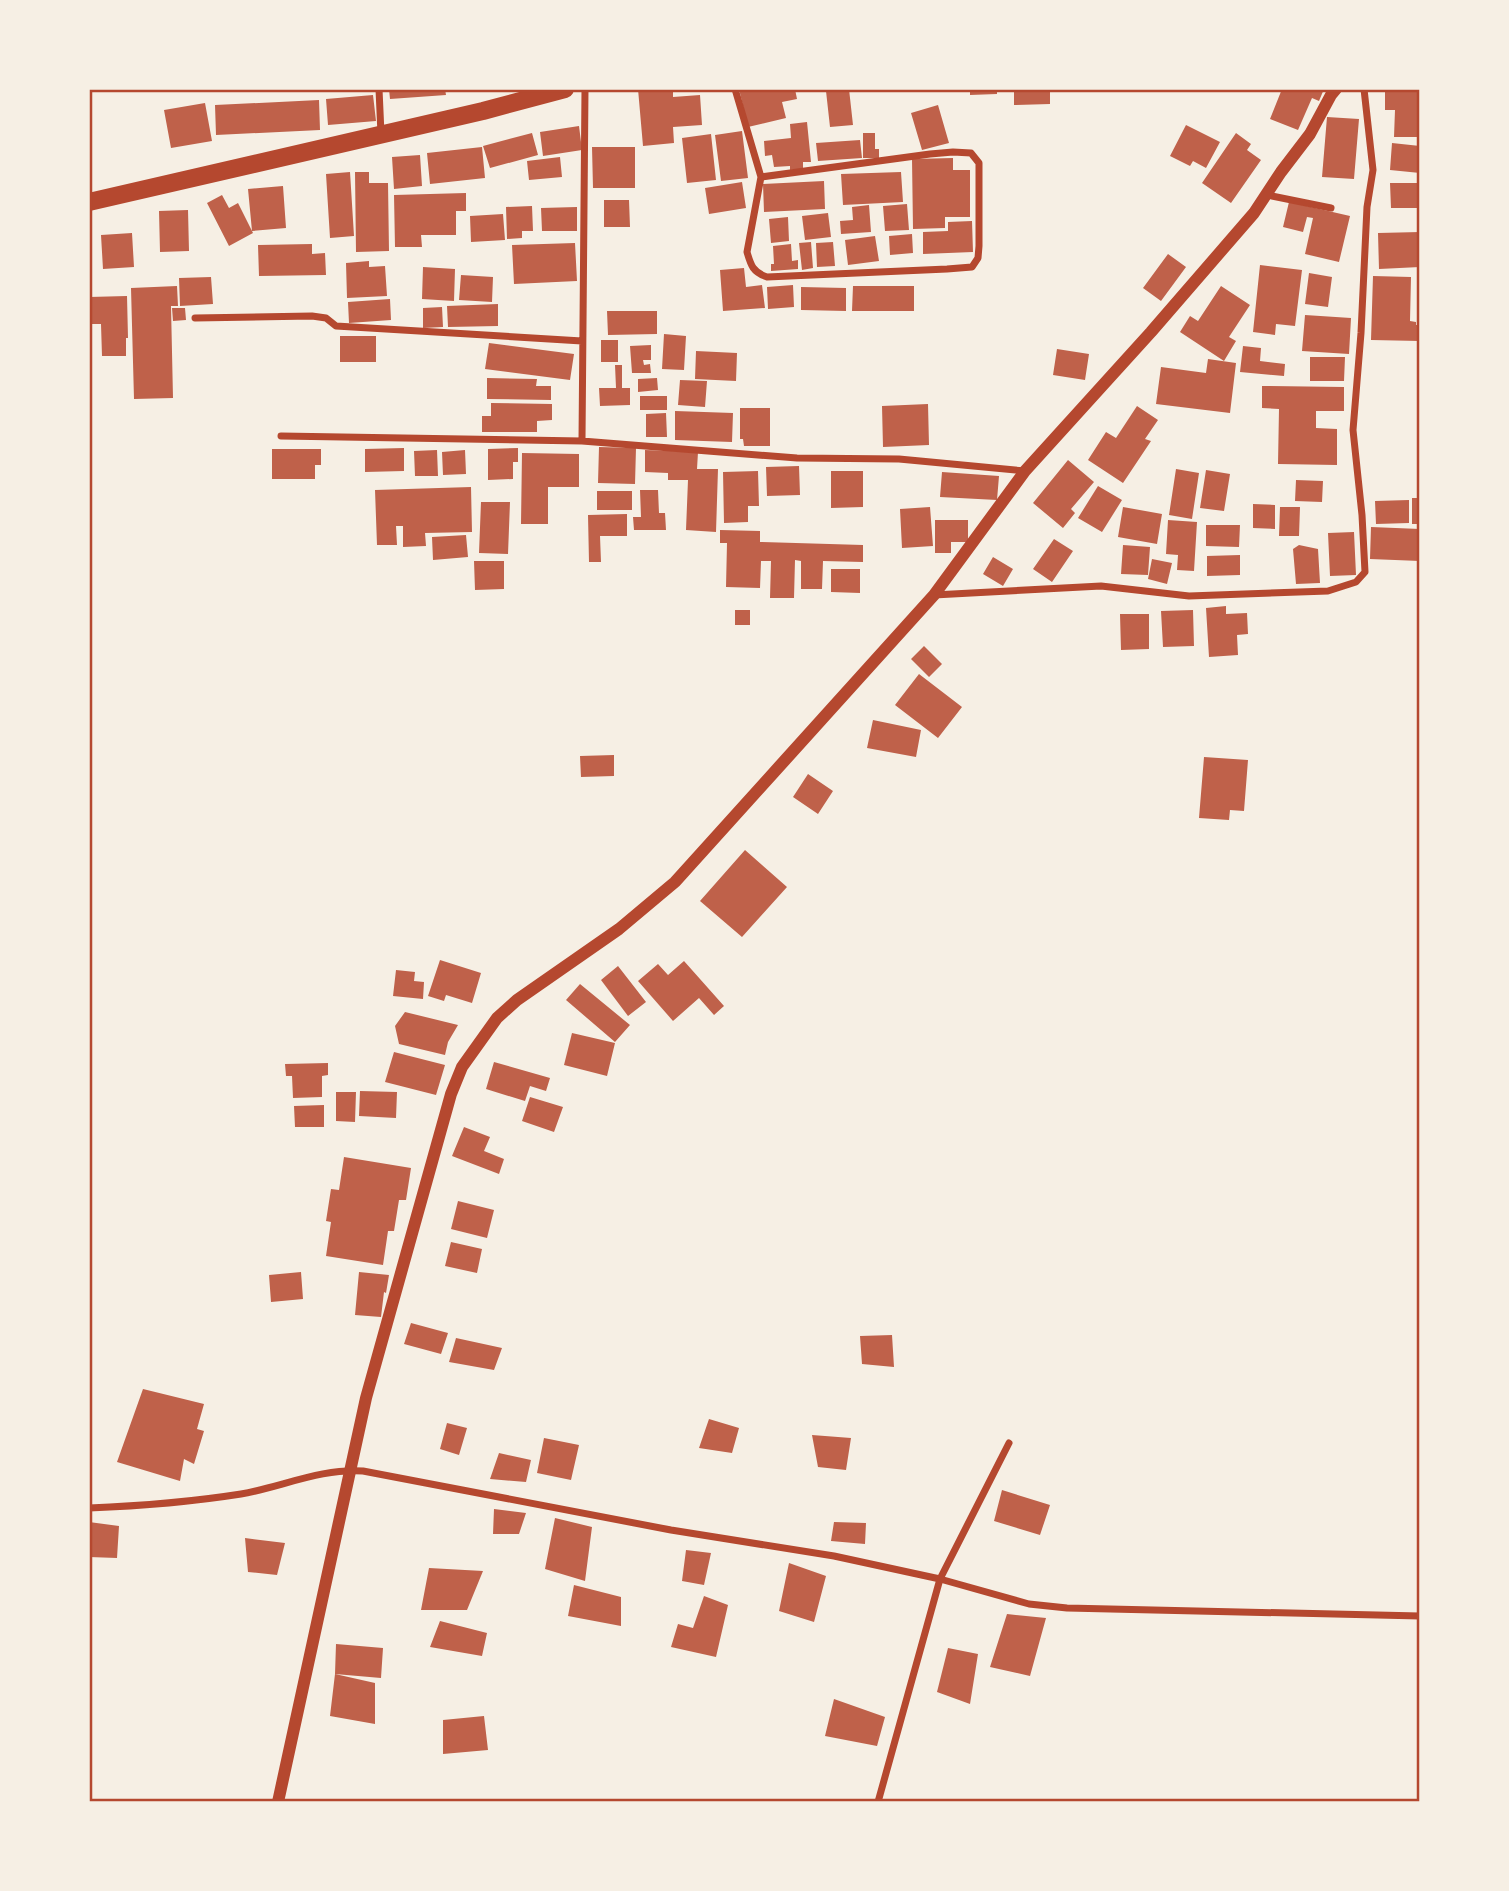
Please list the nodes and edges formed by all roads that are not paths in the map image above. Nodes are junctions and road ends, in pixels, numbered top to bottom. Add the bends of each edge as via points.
1 (379, 89) edge
2 (565, 89) edge
3 (586, 89) edge
4 (735, 89) edge
5 (1336, 89) edge
6 (1364, 89) edge
7 (381, 135) junction
8 (761, 177) junction
9 (1267, 195) junction
10 (89, 202) edge
11 (1331, 208) dead end
12 (195, 318) dead end
13 (582, 341) junction
14 (281, 436) dead end
15 (582, 441) junction
16 (1024, 471) junction
17 (934, 595) junction
18 (1009, 1443) dead end
19 (350, 1470) junction
20 (89, 1508) edge
21 (940, 1579) junction
22 (1420, 1616) edge
23 (278, 1802) edge
24 (878, 1802) edge

1 - 7 street
2 - 7 highway
3 - 13 street
4 - 8 street
5 - 9 street
6 - 17 street via 1373,170 1353,430 1365,572 1356,582 1328,591 1189,596 1101,586
7 - 10 highway
8 - 8 street via 747,252 757,273 767,277 972,267 978,258 979,163 971,153 930,154
9 - 11 street
9 - 16 street
12 - 13 street via 312,316 326,318 336,326
13 - 15 street
14 - 15 street
15 - 16 street via 797,458 899,459
16 - 17 street
17 - 19 street via 675,881 620,929 517,1000 478,1042 451,1094
18 - 21 street
19 - 20 street via 242,1494
19 - 21 street
19 - 23 street
21 - 22 street via 1056,1608
21 - 24 street

